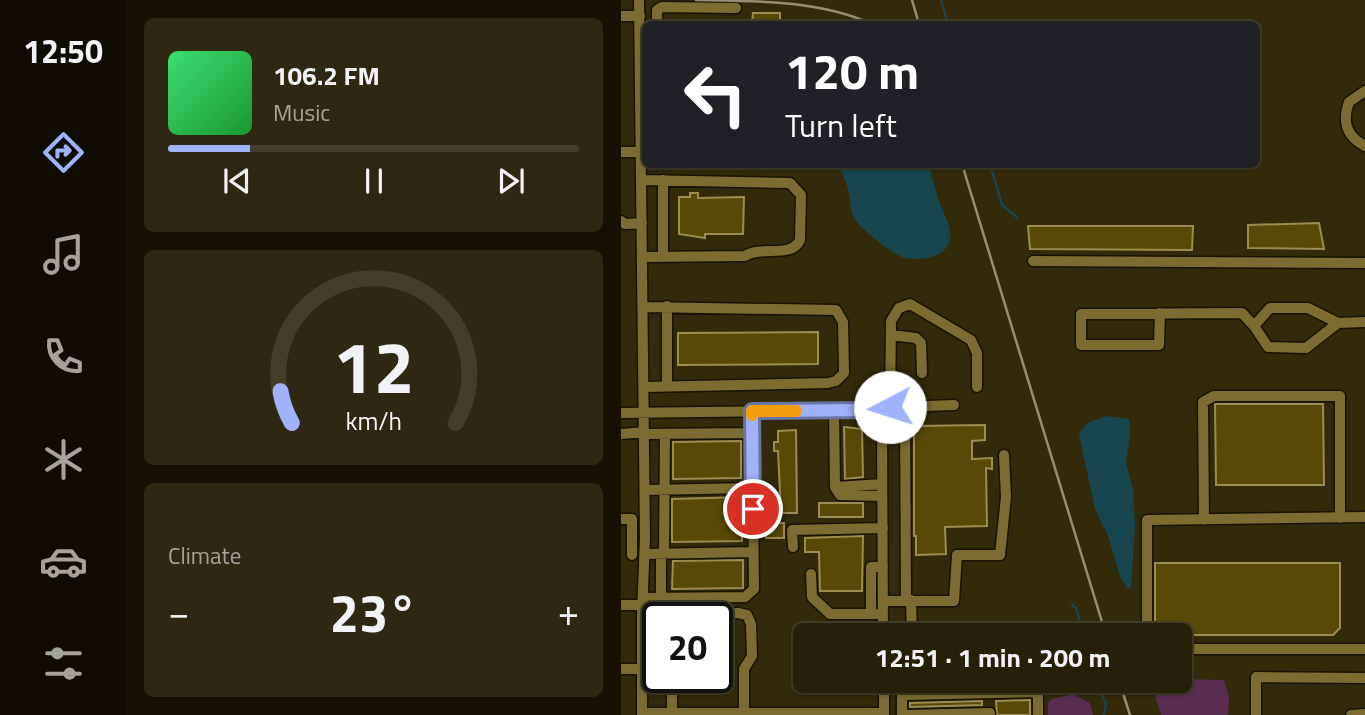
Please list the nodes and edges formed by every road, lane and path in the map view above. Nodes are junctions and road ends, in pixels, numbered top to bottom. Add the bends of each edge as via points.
1 (639, 0) edge
2 (736, 8) dead end
3 (621, 16) edge
4 (640, 16) junction
5 (657, 21) edge
6 (642, 25) edge
7 (1365, 91) edge
8 (1365, 146) edge
9 (621, 152) edge
10 (642, 152) joint
11 (642, 180) junction
12 (662, 180) junction
13 (621, 221) edge
14 (642, 223) junction
15 (643, 257) junction
16 (663, 257) junction
17 (1033, 261) dead end
18 (1365, 262) edge
19 (667, 306) junction
20 (643, 307) junction
21 (1160, 313) junction
22 (1365, 322) edge
23 (1338, 323) junction
24 (1254, 326) junction
25 (891, 335) junction
26 (922, 373) dead end
27 (667, 386) junction
28 (644, 387) junction
29 (977, 387) dead end
30 (954, 405) dead end
31 (890, 407) junction
32 (905, 407) junction
33 (834, 410) junction
34 (752, 411) junction
35 (621, 413) edge
36 (644, 413) junction
37 (878, 413) junction
38 (645, 433) junction
39 (752, 433) junction
40 (621, 434) edge
41 (665, 434) junction
42 (1004, 455) dead end
43 (752, 488) junction
44 (645, 490) junction
45 (665, 490) junction
46 (882, 490) junction
47 (1340, 517) junction
48 (1365, 517) edge
49 (621, 519) edge
50 (1204, 520) junction
51 (883, 528) junction
52 (632, 538) junction
53 (645, 538) junction
54 (793, 547) dead end
55 (753, 552) junction
56 (663, 553) junction
57 (645, 554) junction
58 (632, 555) dead end
59 (883, 567) junction
60 (811, 574) dead end
61 (661, 598) junction
62 (909, 600) junction
63 (883, 601) junction
64 (643, 602) edge
65 (652, 602) edge
66 (621, 604) edge
67 (642, 606) edge
68 (733, 613) edge
69 (877, 614) junction
70 (880, 623) edge
71 (911, 623) edge
72 (1147, 623) edge
73 (1192, 649) edge
74 (1365, 649) edge
75 (621, 669) edge
76 (642, 669) edge
77 (1365, 678) edge
78 (642, 693) edge
79 (672, 693) edge
80 (884, 693) edge
81 (990, 694) junction
82 (672, 712) junction
83 (744, 712) junction
84 (642, 714) edge
85 (801, 714) edge
86 (853, 714) edge
87 (884, 714) edge
88 (990, 714) edge
89 (1365, 714) edge
90 (904, 715) edge
91 (1038, 715) edge
92 (1256, 715) edge
93 (1351, 715) edge

1 - 4 street
2 - 5 street via 662,7 657,10
3 - 4 street
4 - 6 street
7 - 8 street via 1349,103 1345,122 1348,132
9 - 10 street
10 - 11 street
11 - 12 street
11 - 14 street
12 - 16 street
12 - 16 street via 790,183 801,195 800,240 790,250 761,250 745,256
13 - 14 street
14 - 15 street
15 - 16 street
15 - 20 street
17 - 18 street
19 - 20 street
19 - 27 street
19 - 27 street via 836,310 843,323 844,373 828,383
20 - 28 street
21 - 21 street via 1081,314 1081,345 1159,345
21 - 24 street via 1242,313
22 - 23 street
23 - 24 street via 1308,308 1270,308
23 - 24 street via 1306,348 1268,347
25 - 26 street via 916,338 921,343
25 - 29 street via 891,321 899,308 910,304 941,321 971,340 977,353
25 - 31 street
27 - 28 street
28 - 36 street
30 - 32 street
31 - 32 street
31 - 37 street
32 - 62 street
33 - 34 street
33 - 37 street
33 - 46 street via 835,487
34 - 36 street
34 - 39 street
35 - 36 street
36 - 38 street
37 - 46 street
38 - 40 street
38 - 41 street
38 - 44 street
39 - 41 street
39 - 43 street
41 - 45 street
42 - 62 street via 1006,497 1000,555 957,555 954,601
43 - 45 street
43 - 55 street
44 - 45 street
44 - 53 street
45 - 56 street
46 - 51 street
47 - 48 street
47 - 50 street
47 - 50 street via 1340,396 1214,396 1203,402
49 - 52 street via 632,519
50 - 72 street via 1147,520
51 - 54 street via 793,530
51 - 59 street
52 - 53 street
52 - 58 street
53 - 57 street
55 - 56 street
55 - 61 street via 754,589 745,597
56 - 57 street
56 - 61 street
57 - 64 street
59 - 63 street
59 - 69 street via 871,567
60 - 69 street via 812,597 830,614
61 - 65 street
62 - 63 street
62 - 71 street
63 - 69 street
66 - 67 street
68 - 83 street via 747,615 751,624 752,656 744,669
69 - 70 street
73 - 74 street
75 - 76 street
77 - 92 street via 1256,677
78 - 84 street
79 - 82 street
80 - 87 street
81 - 88 street
81 - 90 street via 902,695
81 - 91 street via 1038,692
82 - 83 street
82 - 84 street
83 - 85 street
85 - 86 street
86 - 87 street
88 - 90 street
89 - 93 street

